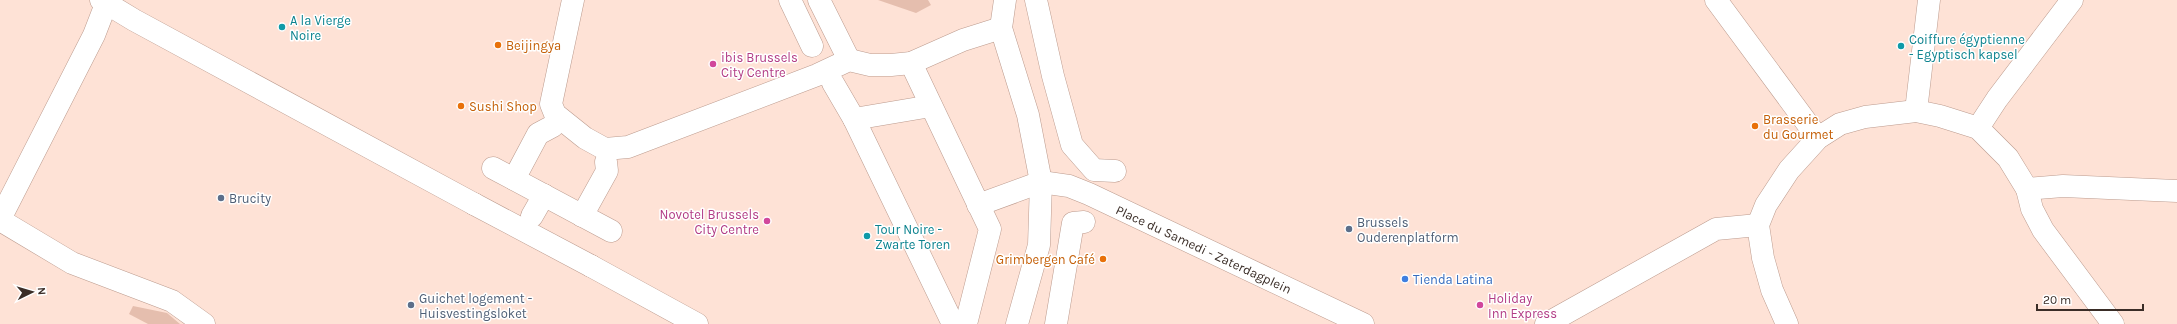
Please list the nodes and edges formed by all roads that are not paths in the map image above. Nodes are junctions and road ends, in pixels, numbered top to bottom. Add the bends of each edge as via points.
1 (573, 0) edge
2 (790, 0) edge
3 (819, 0) edge
4 (1005, 0) edge
5 (1036, 0) edge
6 (1716, 0) edge
7 (1929, 0) edge
8 (2072, 0) edge
9 (104, 2) edge
10 (1001, 28) junction
11 (812, 46) dead end
12 (849, 60) junction
13 (911, 63) junction
14 (833, 83) dead end
15 (932, 106) junction
16 (1916, 111) junction
17 (854, 119) junction
18 (553, 126) dead end
19 (1978, 128) junction
20 (1818, 138) junction
21 (606, 162) dead end
22 (493, 168) dead end
23 (1115, 171) dead end
24 (514, 179) junction
25 (1041, 182) junction
26 (2027, 189) junction
27 (2177, 192) edge
28 (544, 195) junction
29 (978, 205) junction
30 (532, 216) dead end
31 (582, 216) junction
32 (0, 220) edge
33 (1090, 220) dead end
34 (1758, 225) junction
35 (611, 231) dead end
36 (204, 324) edge
37 (697, 324) edge
38 (953, 324) edge
39 (966, 324) edge
40 (1017, 324) edge
41 (1056, 324) edge
42 (1363, 324) edge
43 (1546, 324) edge
44 (1787, 324) edge
45 (2113, 324) edge

1 - 12 street via 551,104 555,114 585,138 605,148 628,147 817,75
2 - 11 street
3 - 12 street
4 - 10 street
5 - 23 street via 1072,145 1092,176
6 - 20 street
7 - 16 street
8 - 19 street
9 - 32 street via 94,35
9 - 37 street
10 - 13 street via 963,40
10 - 25 street via 1028,115
12 - 13 street via 870,65
13 - 15 street
14 - 17 street
15 - 17 street
15 - 29 street
16 - 19 street
16 - 20 street via 1865,117 1840,124
17 - 38 street
18 - 24 street via 538,134
19 - 26 street via 2008,158
20 - 34 street via 1789,170 1766,205
21 - 31 street via 606,171
22 - 24 street
24 - 28 street
25 - 29 street
25 - 40 street via 1039,245
25 - 42 street, Place du Samedi - Zaterdagplein via 1069,186 1089,194
26 - 27 street via 2063,186
26 - 45 street via 2032,209 2043,230
28 - 30 street
28 - 31 street
29 - 39 street via 990,229
31 - 35 street
32 - 36 street via 72,263 172,301
33 - 41 street via 1073,223
34 - 43 street via 1716,228
34 - 44 street via 1763,258 1772,290

